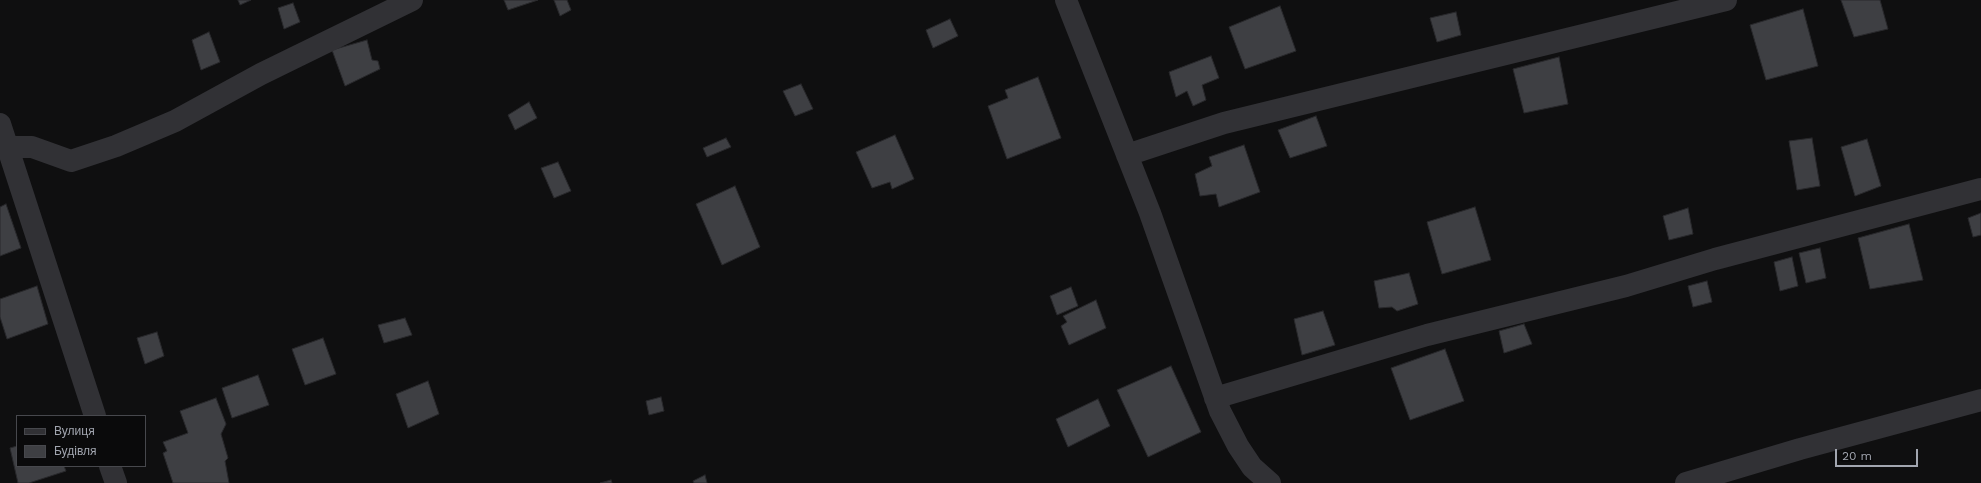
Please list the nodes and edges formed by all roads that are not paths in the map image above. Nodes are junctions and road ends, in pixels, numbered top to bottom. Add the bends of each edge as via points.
1 (412, 0) edge
2 (1066, 0) edge
3 (1726, 0) edge
4 (0, 124) edge
5 (7, 147) junction
6 (1127, 155) junction
7 (1981, 189) edge
8 (1215, 398) junction
9 (1981, 400) edge
10 (95, 415) edge
11 (110, 467) edge
12 (116, 483) edge
13 (1270, 483) edge
14 (1686, 483) edge

1 - 5 street via 261,74 175,121 116,146 71,160 32,147
2 - 6 street
3 - 6 street via 1224,123
4 - 5 street
5 - 10 street
6 - 8 street
7 - 8 street via 1723,257 1626,286 1427,335
8 - 13 street via 1238,446 1252,467
9 - 14 street
11 - 12 street

